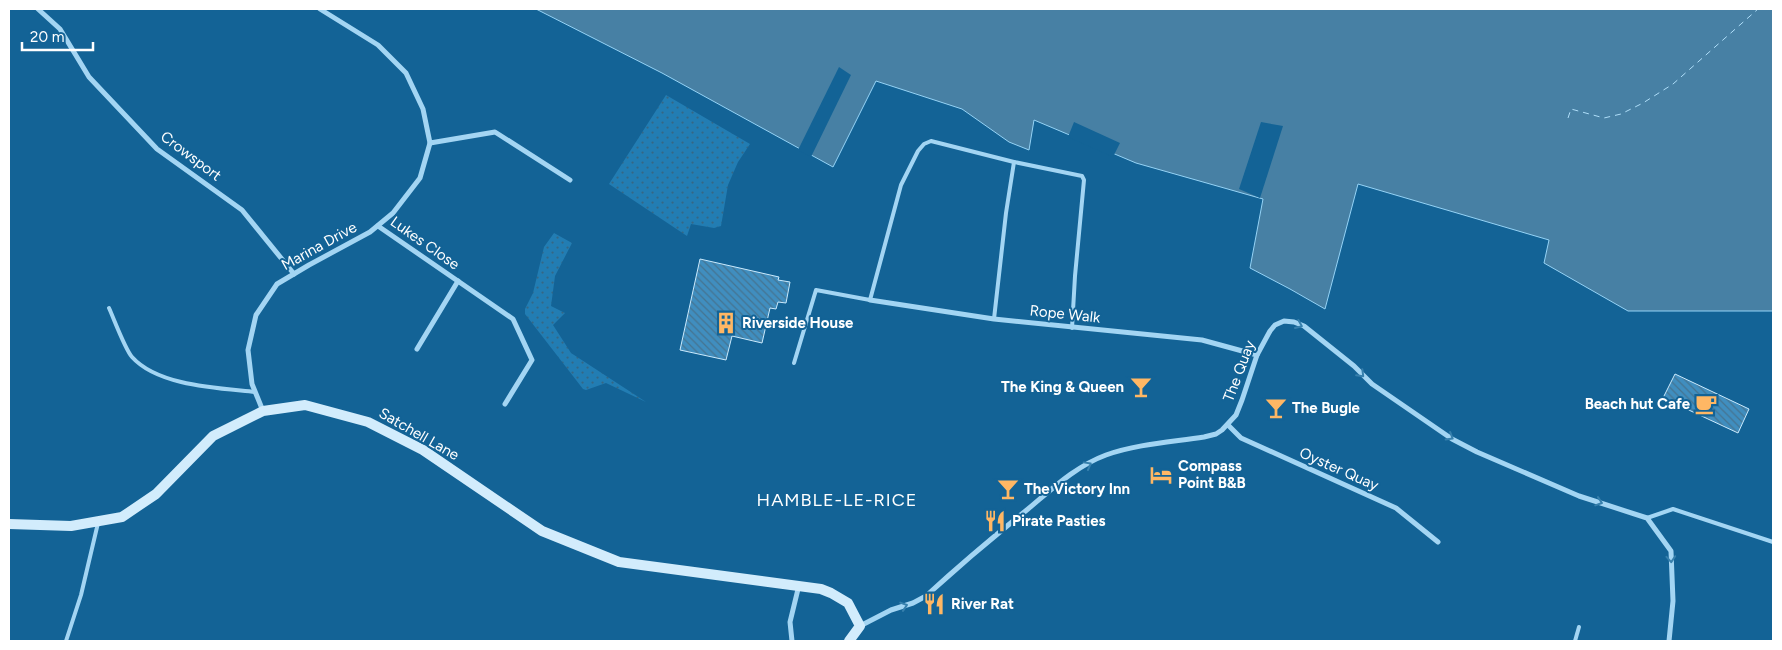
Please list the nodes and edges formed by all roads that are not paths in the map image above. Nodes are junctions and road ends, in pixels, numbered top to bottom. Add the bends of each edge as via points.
1 (38, 9) edge
2 (324, 10) edge
3 (430, 143) junction
4 (1014, 162) junction
5 (570, 180) dead end
6 (378, 226) junction
7 (294, 274) junction
8 (458, 281) junction
9 (870, 300) junction
10 (108, 308) dead end
11 (994, 319) junction
12 (1072, 328) junction
13 (417, 349) dead end
14 (1256, 355) junction
15 (794, 364) dead end
16 (255, 392) junction
17 (505, 404) dead end
18 (263, 411) junction
19 (1228, 425) junction
20 (1647, 518) junction
21 (98, 521) junction
22 (9, 524) edge
23 (1438, 542) dead end
24 (1773, 542) edge
25 (799, 585) junction
26 (860, 626) junction
27 (1579, 626) dead end
28 (66, 641) edge
29 (792, 641) edge
30 (848, 641) edge
31 (1574, 641) edge
32 (1669, 641) edge

1 - 7 street, Crowsport via 60,29 89,77 157,149 242,210
2 - 3 street, Marina Drive via 378,45 406,73 423,109
3 - 5 street via 495,132
3 - 6 street, Marina Drive via 420,178 393,213
4 - 9 lane via 931,141 924,144 901,185
4 - 11 lane
4 - 12 lane via 1078,174 1084,180
6 - 7 street, Marina Drive
6 - 8 street, Lukes Close
7 - 16 street, Marina Drive via 277,284 256,315 248,350
8 - 13 street, Lukes Close
8 - 17 street, Lukes Close via 513,319 532,360
9 - 11 street, Rope Walk
9 - 15 lane via 816,290
10 - 16 lane via 132,356 156,374 193,385
11 - 12 street, Rope Walk
12 - 14 street, Rope Walk via 1202,340
14 - 19 street, The Quay via 1236,415
14 -> 20 street, The Quay via 1275,325 1284,321 1304,326 1372,384 1477,452 1579,496
16 - 18 street, Marina Drive
18 - 21 street, Satchell Lane via 213,436 149,499 122,517
18 - 25 street, Satchell Lane via 305,405 368,422 423,450 542,531 619,562
19 - 23 street, Oyster Quay via 1247,442 1396,508
26 -> 19 street, The Quay via 926,596 1084,466 1125,450 1216,434
20 - 24 lane via 1673,509
20 -> 32 street via 1671,552
21 - 22 street, Satchell Lane via 71,526
21 - 28 lane via 81,595
25 - 26 street, Satchell Lane via 826,591 848,603
25 - 29 street via 790,622
26 - 30 street
27 - 31 lane

